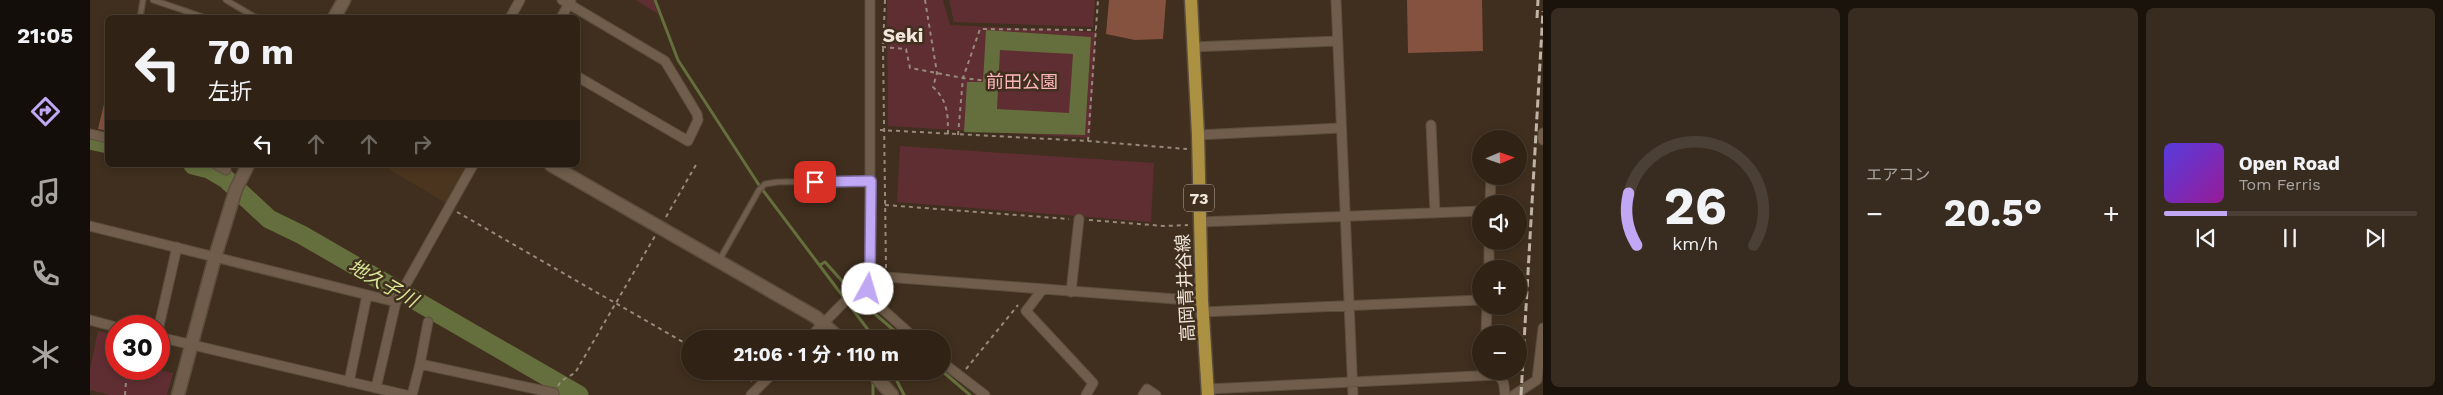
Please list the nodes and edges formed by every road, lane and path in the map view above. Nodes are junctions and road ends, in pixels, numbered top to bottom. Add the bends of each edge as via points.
1 (143, 0) edge
2 (153, 0) edge
3 (226, 0) edge
4 (344, 0) edge
5 (520, 0) edge
6 (870, 0) edge
7 (885, 0) edge
8 (924, 0) edge
9 (1098, 0) edge
10 (1191, 0) edge
11 (1336, 0) edge
12 (567, 1) edge
13 (140, 15) edge
14 (197, 15) edge
15 (251, 15) edge
16 (336, 15) edge
17 (512, 15) edge
18 (562, 15) edge
19 (1096, 30) junction
20 (1338, 41) junction
21 (870, 46) junction
22 (883, 47) junction
23 (1192, 47) junction
24 (937, 73) junction
25 (580, 78) edge
26 (963, 78) junction
27 (996, 82) dead end
28 (1431, 125) dead end
29 (1340, 128) junction
30 (870, 129) junction
31 (884, 131) junction
32 (1543, 132) edge
33 (90, 134) edge
34 (948, 135) junction
35 (1198, 135) junction
36 (958, 136) junction
37 (105, 137) edge
38 (1543, 140) edge
39 (1088, 141) junction
40 (1199, 149) junction
41 (697, 163) dead end
42 (221, 167) edge
43 (247, 167) edge
44 (472, 167) edge
45 (555, 167) edge
46 (226, 170) dead end
47 (871, 181) junction
48 (885, 205) junction
49 (449, 207) junction
50 (1472, 211) edge
51 (1434, 213) junction
52 (1344, 216) junction
53 (1079, 220) junction
54 (1193, 223) junction
55 (90, 226) edge
56 (661, 226) junction
57 (177, 247) junction
58 (215, 257) junction
59 (719, 260) junction
60 (886, 277) junction
61 (866, 279) junction
62 (1028, 289) junction
63 (1042, 290) junction
64 (1071, 292) junction
65 (367, 295) junction
66 (397, 300) junction
67 (1472, 300) edge
68 (616, 303) junction
69 (1203, 306) junction
70 (1348, 306) junction
71 (161, 315) edge
72 (90, 320) edge
73 (428, 322) dead end
74 (824, 323) junction
75 (105, 324) edge
76 (1543, 328) edge
77 (817, 330) edge
78 (831, 330) edge
79 (906, 330) edge
80 (170, 340) edge
81 (681, 341) edge
82 (190, 345) junction
83 (1541, 358) edge
84 (420, 364) junction
85 (951, 370) edge
86 (1472, 375) edge
87 (960, 377) junction
88 (127, 380) edge
89 (750, 380) edge
90 (766, 380) edge
91 (879, 380) edge
92 (1502, 380) edge
93 (1540, 381) edge
94 (349, 382) junction
95 (1352, 382) junction
96 (760, 386) junction
97 (376, 388) junction
98 (557, 389) edge
99 (888, 391) edge
100 (1208, 392) edge
101 (126, 395) edge
102 (178, 395) edge
103 (406, 395) edge
104 (412, 395) edge
105 (751, 395) edge
106 (985, 395) edge
107 (1086, 395) edge
108 (1143, 395) edge
109 (1156, 395) edge
110 (1352, 395) edge
111 (1505, 395) edge
112 (1514, 395) edge

1 - 13 lane
2 - 14 lane
3 - 15 lane
4 - 16 street
5 - 17 street
6 - 21 street
7 - 22 path
8 - 24 path
9 - 19 path
10 - 23 main road, 高岡青井谷線 / 73
11 - 20 street
12 - 18 street
12 - 25 street via 665,62 698,120 688,141
19 - 26 path via 980,29
19 - 39 path
20 - 23 street
20 - 29 street
21 - 22 path
21 - 30 street
22 - 24 path via 906,49 910,68
22 - 31 path
23 - 35 main road, 高岡青井谷線 / 73
24 - 26 path
24 - 34 path via 933,87 942,96 948,113
26 - 27 path
26 - 36 path
28 - 51 street
29 - 35 street
29 - 52 street
30 - 31 path
30 - 47 street
31 - 34 path
31 - 48 path
32 - 38 street
33 - 37 street
34 - 36 path
35 - 40 main road, 高岡青井谷線 / 73
36 - 39 path
39 - 40 path
40 - 54 main road, 高岡青井谷線 / 73
41 - 56 path
42 - 46 street
43 - 58 street via 236,189
44 - 49 street
45 - 56 street
47 - 59 lane via 766,184 759,190
47 - 61 street via 870,270
48 - 53 path
48 - 60 path
49 - 66 street
49 - 68 path
50 - 51 street
51 - 52 street
52 - 54 street
52 - 70 street
53 - 54 path via 1164,226
53 - 64 street
54 - 69 main road, 高岡青井谷線 / 73
55 - 57 street
56 - 59 street
56 - 68 path
57 - 58 street
57 - 71 street
58 - 65 street
58 - 82 street
59 - 74 street
60 - 61 street
60 - 62 street
61 - 74 street
61 - 79 street via 870,298
62 - 63 street
62 - 87 path
63 - 64 street
63 - 107 street via 1026,311 1094,383
64 - 69 street
65 - 66 street
65 - 94 street
66 - 97 street
67 - 70 street
68 - 81 path
68 - 98 path via 575,373
69 - 70 street
69 - 100 main road, 高岡青井谷線 / 73
70 - 95 street
72 - 75 street
73 - 84 street
74 - 77 street
74 - 78 street
76 - 83 street
80 - 82 street
82 - 94 street
82 - 102 street
83 - 93 street
84 - 98 street
84 - 104 street
85 - 87 street
86 - 95 street
87 - 106 street
88 - 101 path
89 - 96 path
90 - 96 street
91 - 99 street
92 - 111 street
93 - 112 street
94 - 97 street
95 - 100 street
95 - 110 street
96 - 105 street
97 - 103 street
108 - 109 street via 1147,389

